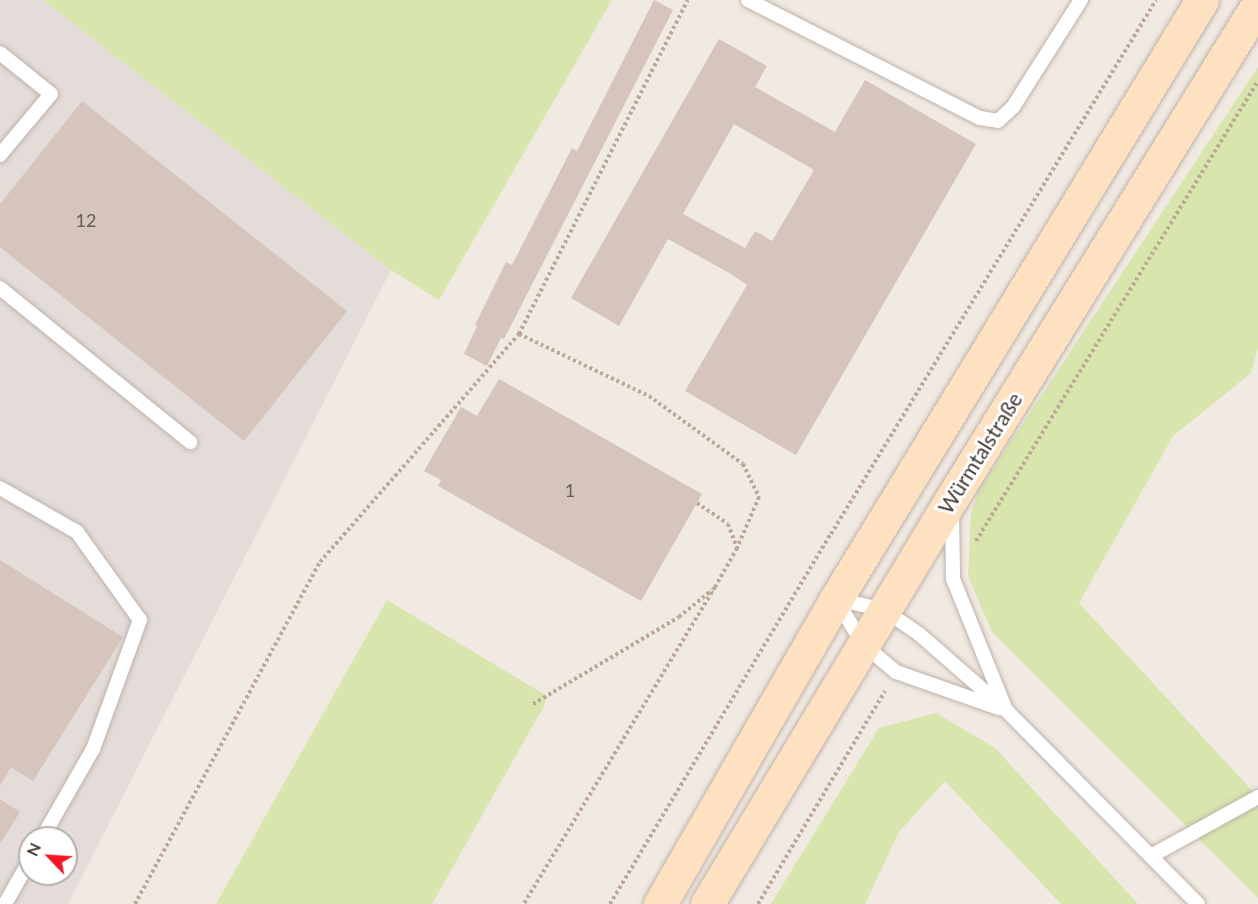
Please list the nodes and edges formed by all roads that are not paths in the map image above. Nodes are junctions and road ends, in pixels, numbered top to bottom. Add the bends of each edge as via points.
1 (748, 0) edge
2 (1081, 0) edge
3 (1202, 0) edge
4 (1258, 4) edge
5 (0, 53) edge
6 (0, 155) edge
7 (0, 288) edge
8 (190, 442) dead end
9 (0, 488) edge
10 (952, 498) junction
11 (836, 599) junction
12 (884, 610) junction
13 (863, 644) junction
14 (1006, 710) junction
15 (1258, 797) edge
16 (49, 826) edge
17 (1151, 856) junction
18 (18, 881) edge
19 (5, 904) edge
20 (660, 904) edge
21 (707, 904) edge
22 (1198, 904) edge

1 - 2 lane via 980,118 998,121 1013,107
3 - 11 main road
4 - 10 main road, Würmtalstraße
5 - 6 lane via 51,94
7 - 8 lane
9 - 16 lane via 77,532 140,620 93,749
10 - 12 main road, Würmtalstraße
10 - 14 lane via 953,579
11 - 12 lane
11 - 13 lane
11 - 20 main road
12 - 13 main road, Würmtalstraße
12 - 14 lane via 919,634
13 - 14 lane via 896,672
13 - 21 main road, Würmtalstraße
14 - 17 lane
15 - 17 lane
17 - 22 lane
18 - 19 lane

